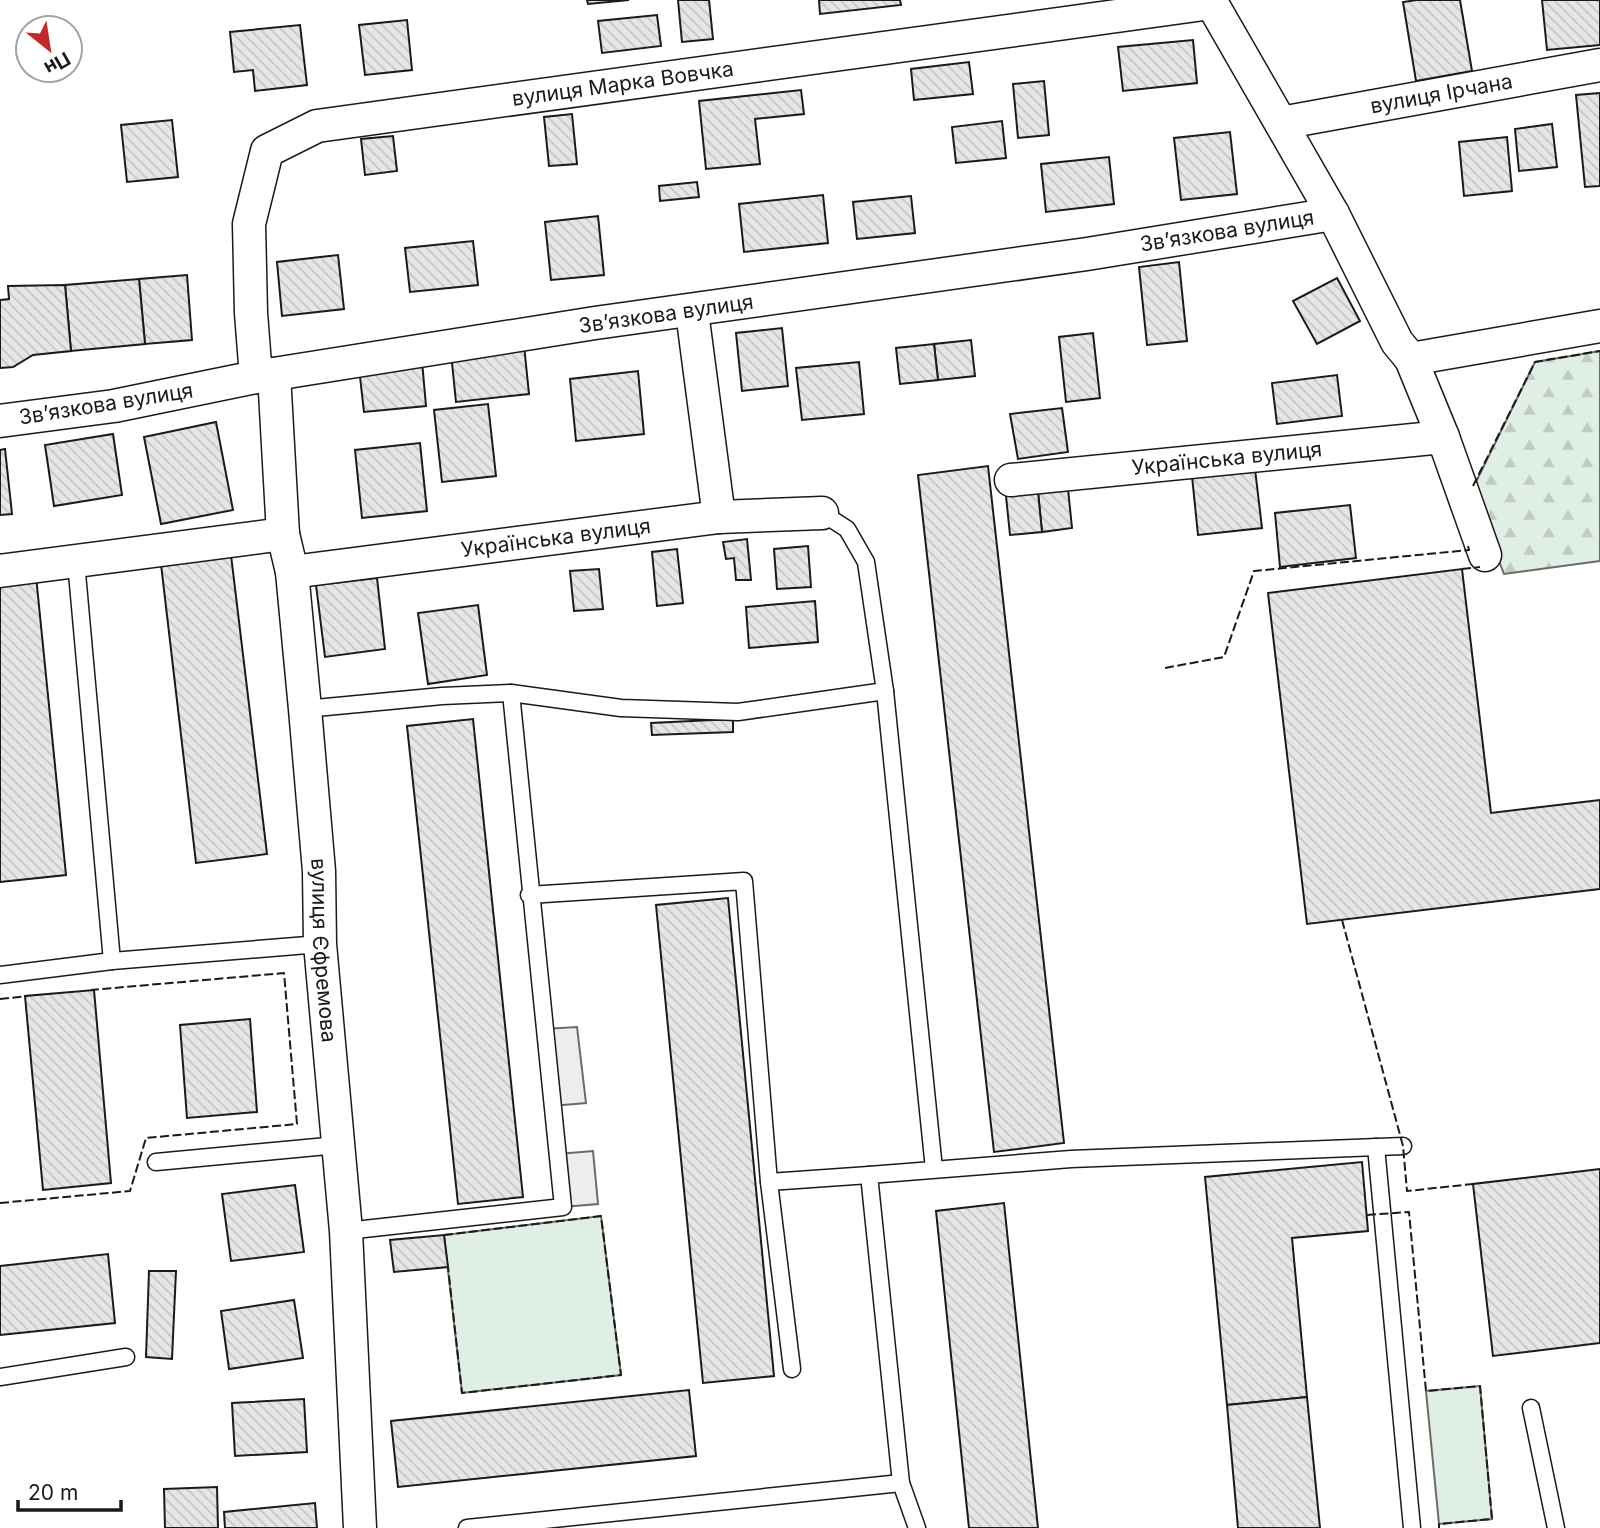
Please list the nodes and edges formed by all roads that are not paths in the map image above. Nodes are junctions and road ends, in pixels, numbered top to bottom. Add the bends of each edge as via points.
1 (1210, 1) edge
2 (1600, 65) edge
3 (1281, 123) junction
4 (1333, 214) junction
5 (692, 312) junction
6 (1600, 326) edge
7 (1411, 359) junction
8 (265, 375) junction
9 (0, 421) edge
10 (1443, 437) junction
11 (1011, 480) dead end
12 (822, 513) joint
13 (719, 517) junction
14 (283, 534) junction
15 (1485, 555) dead end
16 (76, 562) junction
17 (0, 571) edge
18 (292, 572) junction
19 (885, 691) junction
20 (511, 693) junction
21 (305, 709) junction
22 (529, 895) junction
23 (320, 944) junction
24 (112, 961) junction
25 (0, 975) edge
26 (338, 1145) junction
27 (1403, 1146) dead end
28 (1376, 1147) junction
29 (156, 1162) dead end
30 (934, 1169) junction
31 (869, 1175) junction
32 (769, 1182) junction
33 (346, 1231) junction
34 (126, 1357) dead end
35 (792, 1369) dead end
36 (0, 1377) edge
37 (1531, 1408) dead end
38 (901, 1482) junction
39 (360, 1528) edge
40 (467, 1528) edge
41 (917, 1528) edge
42 (1412, 1528) edge
43 (1556, 1528) edge

1 - 3 street
1 - 8 street, вулиця Марка Вовчка via 317,126 267,151 249,224 251,313
2 - 3 street, вулиця Ірчана
3 - 4 street
4 - 5 street, Звʼязкова вулиця
4 - 7 street via 1397,342
5 - 8 street, Звʼязкова вулиця
5 - 13 street
6 - 7 street
7 - 10 street
8 - 9 street, Звʼязкова вулиця via 114,406
8 - 14 street, вулиця Єфремова
10 - 11 street, Українська вулиця
10 - 15 street
12 - 13 street, Українська вулиця
12 - 19 lane via 848,530 866,562
13 - 18 street, Українська вулиця
14 - 16 street
14 - 18 street, вулиця Єфремова
16 - 17 street
16 - 24 lane
18 - 21 street, вулиця Єфремова
19 - 20 lane via 738,712 621,708
19 - 30 lane
20 - 21 lane
20 - 22 lane
21 - 23 street, вулиця Єфремова via 319,871
22 - 32 lane via 744,881
22 - 33 lane via 563,1207
23 - 24 lane
23 - 26 street, вулиця Єфремова
24 - 25 lane
26 - 29 lane
26 - 33 street, вулиця Єфремова
27 - 28 lane
28 - 30 lane
28 - 42 lane
30 - 31 lane
31 - 32 lane
31 - 38 lane
32 - 35 lane
33 - 39 street, вулиця Єфремова
34 - 36 lane
37 - 43 lane
38 - 40 lane
38 - 41 lane

